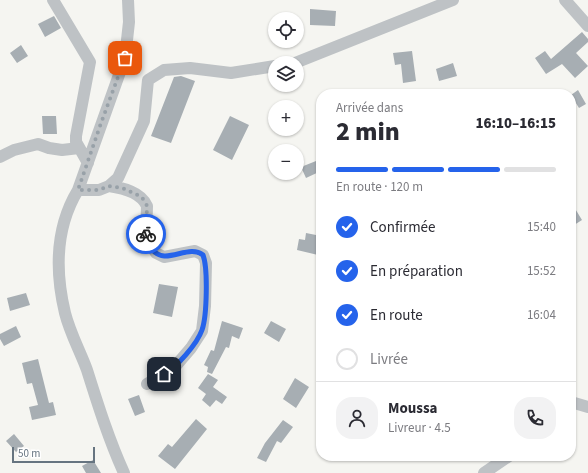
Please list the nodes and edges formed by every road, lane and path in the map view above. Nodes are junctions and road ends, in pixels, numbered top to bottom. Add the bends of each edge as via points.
1 (53, 0) edge
2 (128, 0) edge
3 (453, 0) edge
4 (564, 0) edge
5 (588, 26) edge
6 (304, 59) edge
7 (268, 67) edge
8 (79, 148) junction
9 (0, 157) edge
10 (88, 163) junction
11 (109, 186) junction
12 (78, 190) junction
13 (147, 384) dead end
14 (576, 403) edge
15 (588, 407) edge
16 (502, 461) edge
17 (124, 473) edge
18 (484, 473) edge

1 - 8 street via 90,62 77,127 76,142
2 - 10 street via 129,22 125,58
3 - 6 street
4 - 5 street
7 - 11 street via 231,73 190,68 164,70 148,80 144,121 118,178
8 - 9 street via 62,150 38,144 14,150
8 - 10 street
10 - 12 street
11 - 12 street via 99,190
11 - 13 street via 131,192 145,201 146,238 156,254 164,257 195,252 203,255 206,263 202,331 173,369
12 - 17 street via 64,218 60,236 58,254 61,293 65,314 111,446
14 - 15 street
16 - 18 street

